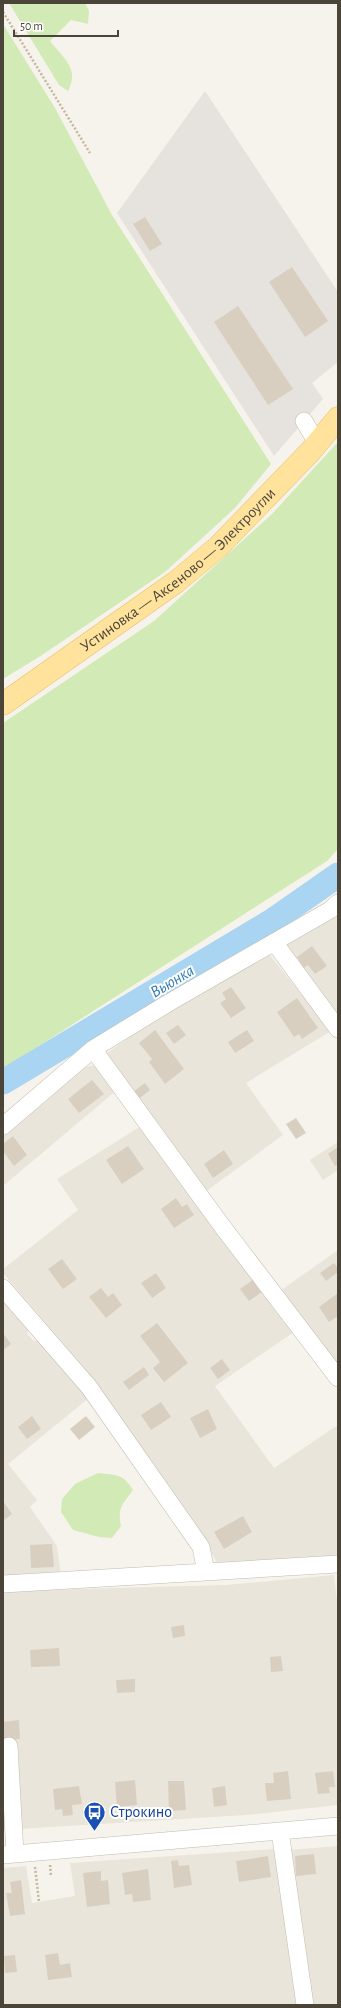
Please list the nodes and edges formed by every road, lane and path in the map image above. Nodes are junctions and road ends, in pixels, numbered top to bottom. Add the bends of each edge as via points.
1 (3, 12) edge
2 (90, 153) dead end
3 (338, 418) edge
4 (304, 421) dead end
5 (317, 443) junction
6 (3, 704) edge
7 (338, 903) edge
8 (274, 942) junction
9 (338, 1029) edge
10 (93, 1050) junction
11 (3, 1126) edge
12 (3, 1288) edge
13 (338, 1378) edge
14 (338, 1564) edge
15 (206, 1572) junction
16 (3, 1584) edge
17 (9, 1746) dead end
18 (338, 1826) edge
19 (280, 1831) junction
20 (34, 1852) junction
21 (9, 1854) edge
22 (39, 1902) dead end
23 (305, 2005) edge

1 - 2 path
3 - 5 main road, Устиновка — Аксеново — Электроугли
4 - 5 street
5 - 6 main road, Устиновка — Аксеново — Электроугли via 218,547 176,582
7 - 8 street
8 - 9 street
8 - 10 street
10 - 11 street
10 - 13 street
12 - 15 street via 89,1387 201,1547
14 - 15 street
15 - 16 street
17 - 21 street
18 - 19 street
19 - 20 street
19 - 23 street
20 - 21 street
20 - 22 path

